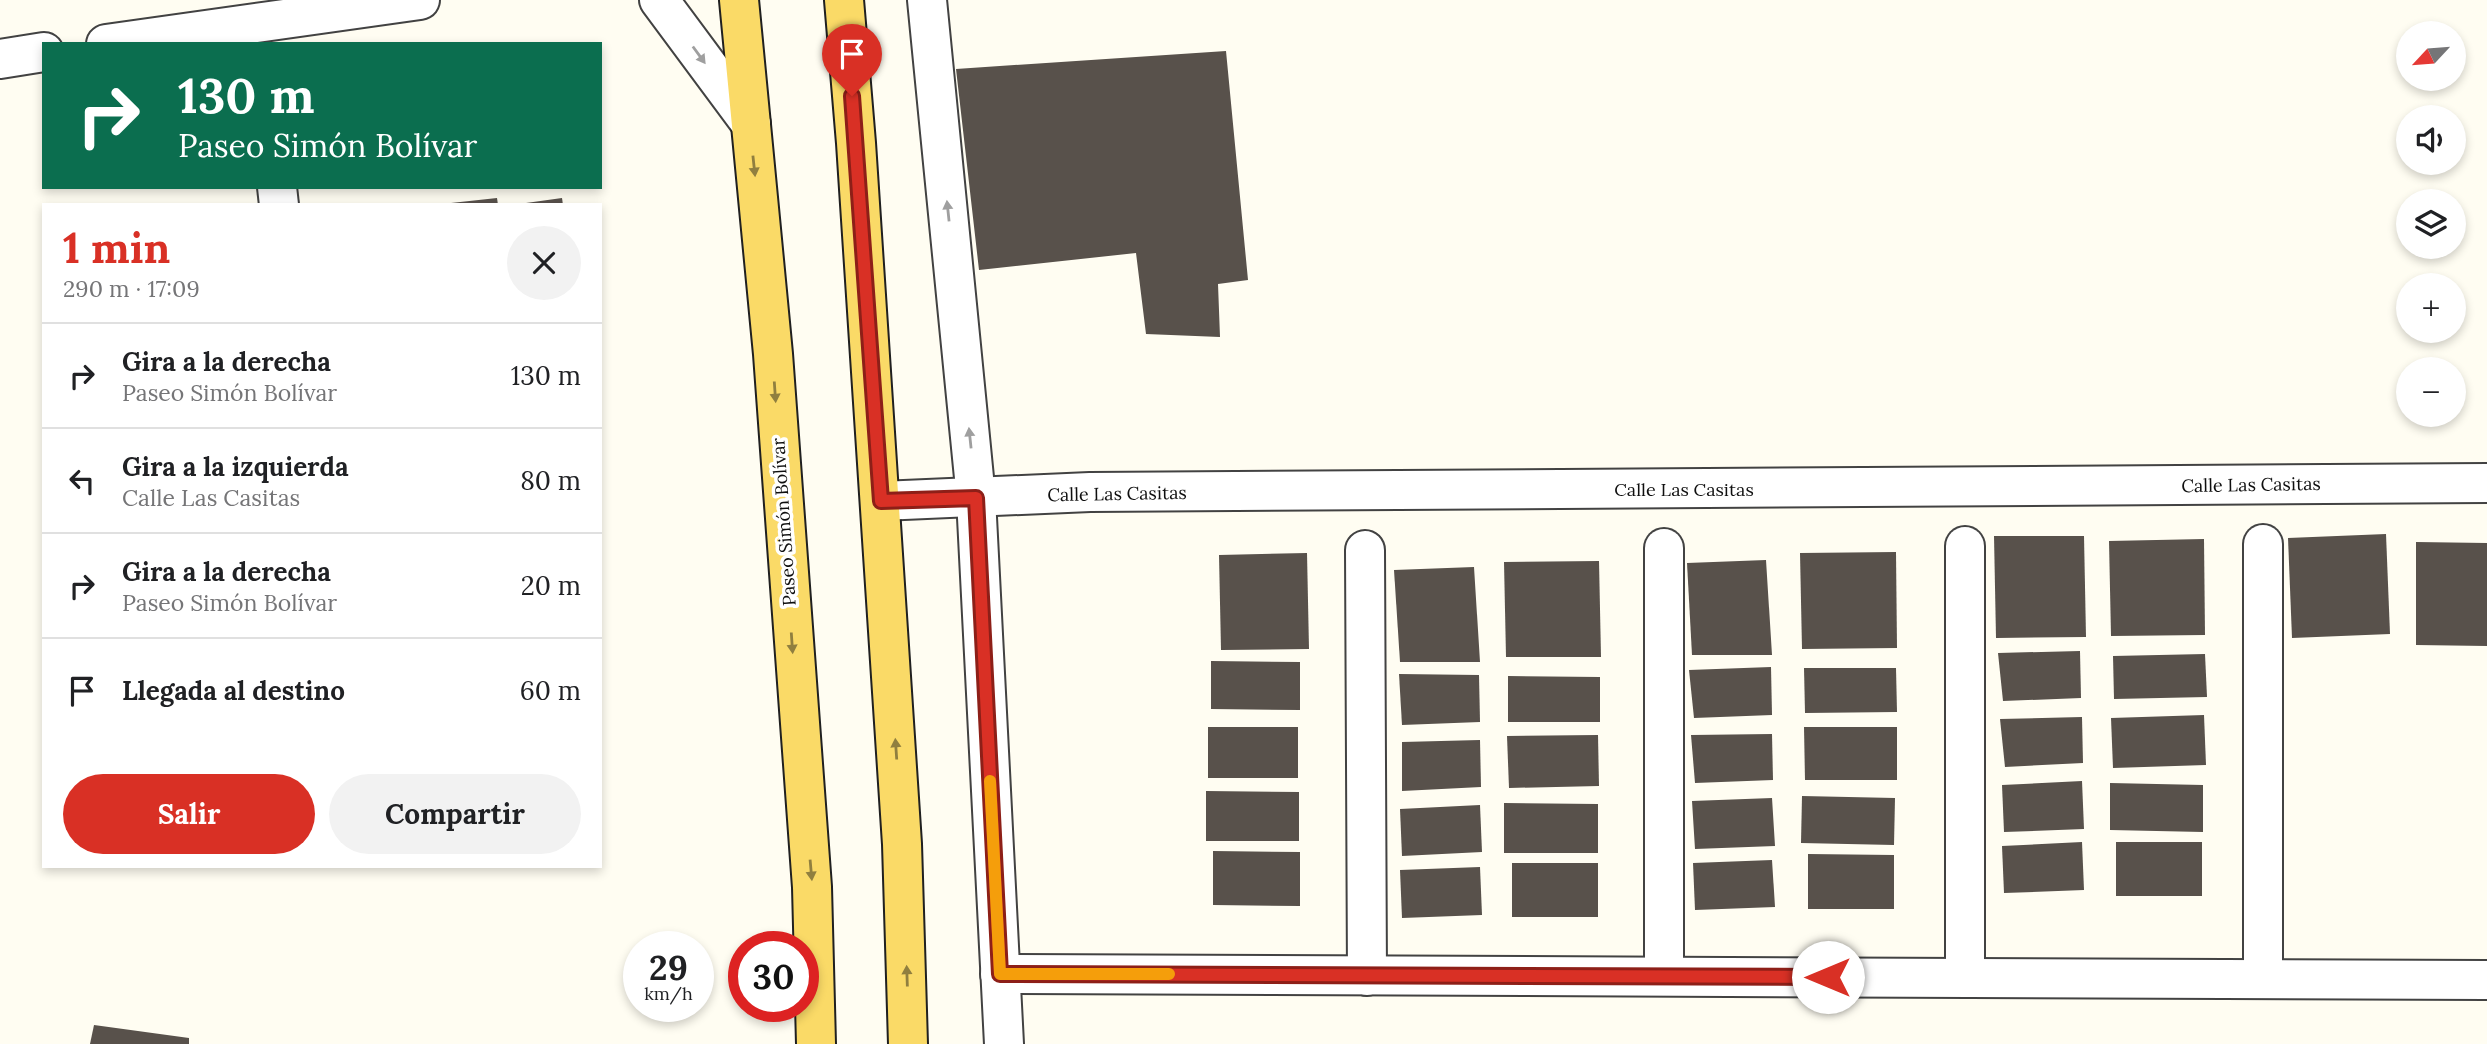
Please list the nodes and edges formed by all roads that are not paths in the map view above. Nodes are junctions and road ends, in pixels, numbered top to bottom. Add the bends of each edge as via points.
1 (420, 0) edge
2 (659, 0) edge
3 (739, 0) edge
4 (844, 0) edge
5 (927, 0) edge
6 (260, 33) edge
7 (134, 42) edge
8 (42, 52) edge
9 (0, 59) edge
10 (751, 124) junction
11 (2487, 483) edge
12 (976, 498) junction
13 (881, 501) junction
14 (2263, 544) dead end
15 (1965, 546) dead end
16 (1664, 548) dead end
17 (1366, 551) dead end
18 (1000, 974) junction
19 (1367, 976) junction
20 (1664, 976) junction
21 (1965, 978) junction
22 (2263, 979) junction
23 (2487, 980) edge
24 (816, 1044) edge
25 (908, 1044) edge
26 (1004, 1044) edge

1 - 6 street
2 -> 10 street
3 - 10 main road, Paseo Simón Bolívar
4 - 13 main road
12 -> 5 street
6 - 7 street
8 - 9 street
10 -> 24 main road, Paseo Simón Bolívar via 773,354 812,887
11 - 12 street, Calle Las Casitas via 1090,492
12 - 13 street, Calle Las Casitas
12 - 18 street
25 -> 13 main road via 902,844
14 - 22 street
15 - 21 street
16 - 20 street
17 - 19 street
18 - 19 street
18 - 26 street
19 - 20 street
20 - 21 street
21 - 22 street
22 - 23 street

